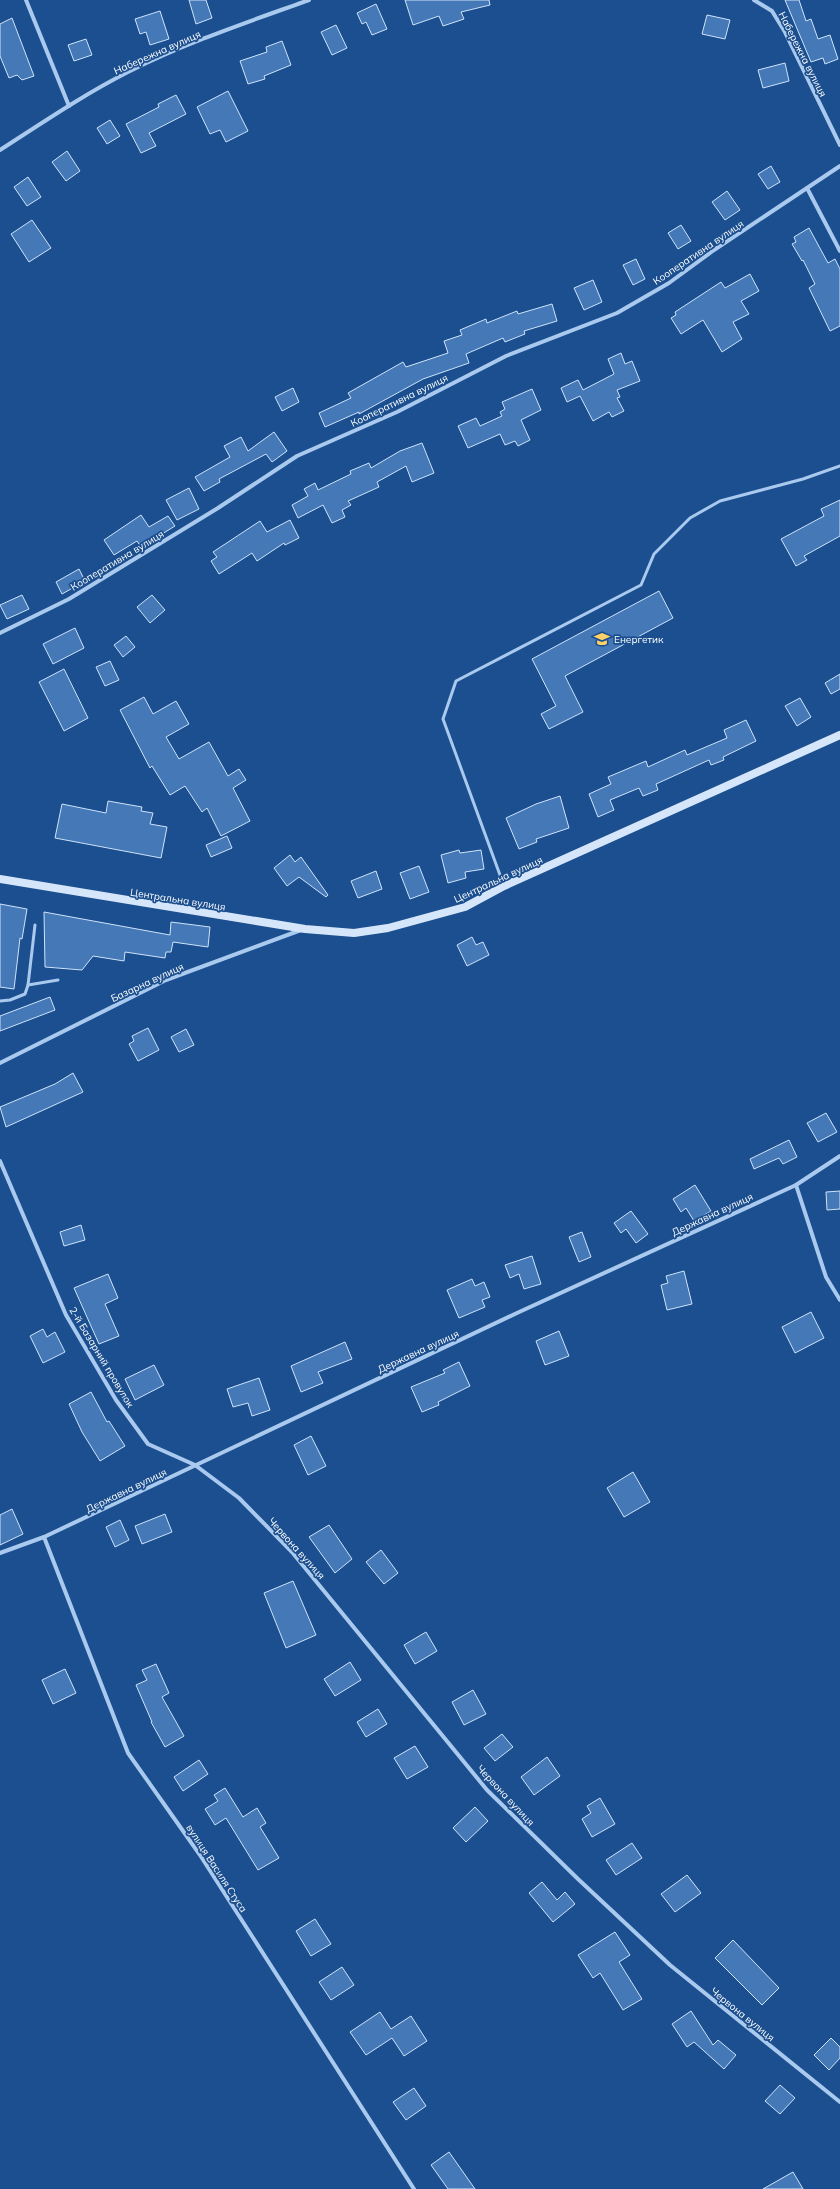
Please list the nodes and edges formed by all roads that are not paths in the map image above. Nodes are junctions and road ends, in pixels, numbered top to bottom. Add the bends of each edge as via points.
1 (26, 0) edge
2 (308, 0) edge
3 (754, 0) edge
4 (69, 106) junction
5 (840, 145) edge
6 (0, 150) edge
7 (840, 166) edge
8 (807, 188) junction
9 (840, 250) edge
10 (840, 466) edge
11 (0, 633) edge
12 (840, 735) edge
13 (0, 879) edge
14 (504, 886) junction
15 (35, 925) dead end
16 (306, 929) junction
17 (58, 980) dead end
18 (28, 985) junction
19 (0, 1001) edge
20 (0, 1063) edge
21 (840, 1156) edge
22 (0, 1161) edge
23 (796, 1185) junction
24 (840, 1300) edge
25 (195, 1465) junction
26 (44, 1537) junction
27 (0, 1553) edge
28 (840, 2102) edge
29 (414, 2189) edge

1 - 4 street
2 - 4 street, Набережна вулиця via 225,30 128,72
3 - 5 street, Набережна вулиця via 772,11 785,32
4 - 6 street, Набережна вулиця
7 - 8 street, Кооперативна вулиця
8 - 9 street
8 - 11 street, Кооперативна вулиця via 669,283 617,313 506,356 397,412 297,456 218,508 69,599
10 - 14 lane via 803,479 720,501 690,518 654,554 641,585 456,681 443,720
12 - 14 main road, Центральна вулиця
13 - 16 main road, Центральна вулиця
14 - 16 main road, Центральна вулиця via 465,907 388,928 354,933
15 - 18 lane
16 - 20 street, Базарна вулиця via 166,980
17 - 18 lane
18 - 19 lane via 25,994 18,998
21 - 23 street, Державна вулиця
22 - 25 street, 2-й Базарний провулок via 66,1315 116,1400 148,1444
23 - 24 street via 826,1277
23 - 25 street, Державна вулиця
25 - 26 street, Державна вулиця
25 - 28 street, Червона вулиця via 239,1498 292,1552 487,1790 670,1965
26 - 27 street, Державна вулиця
26 - 29 street, вулиця Василя Стуса via 128,1753 200,1855

